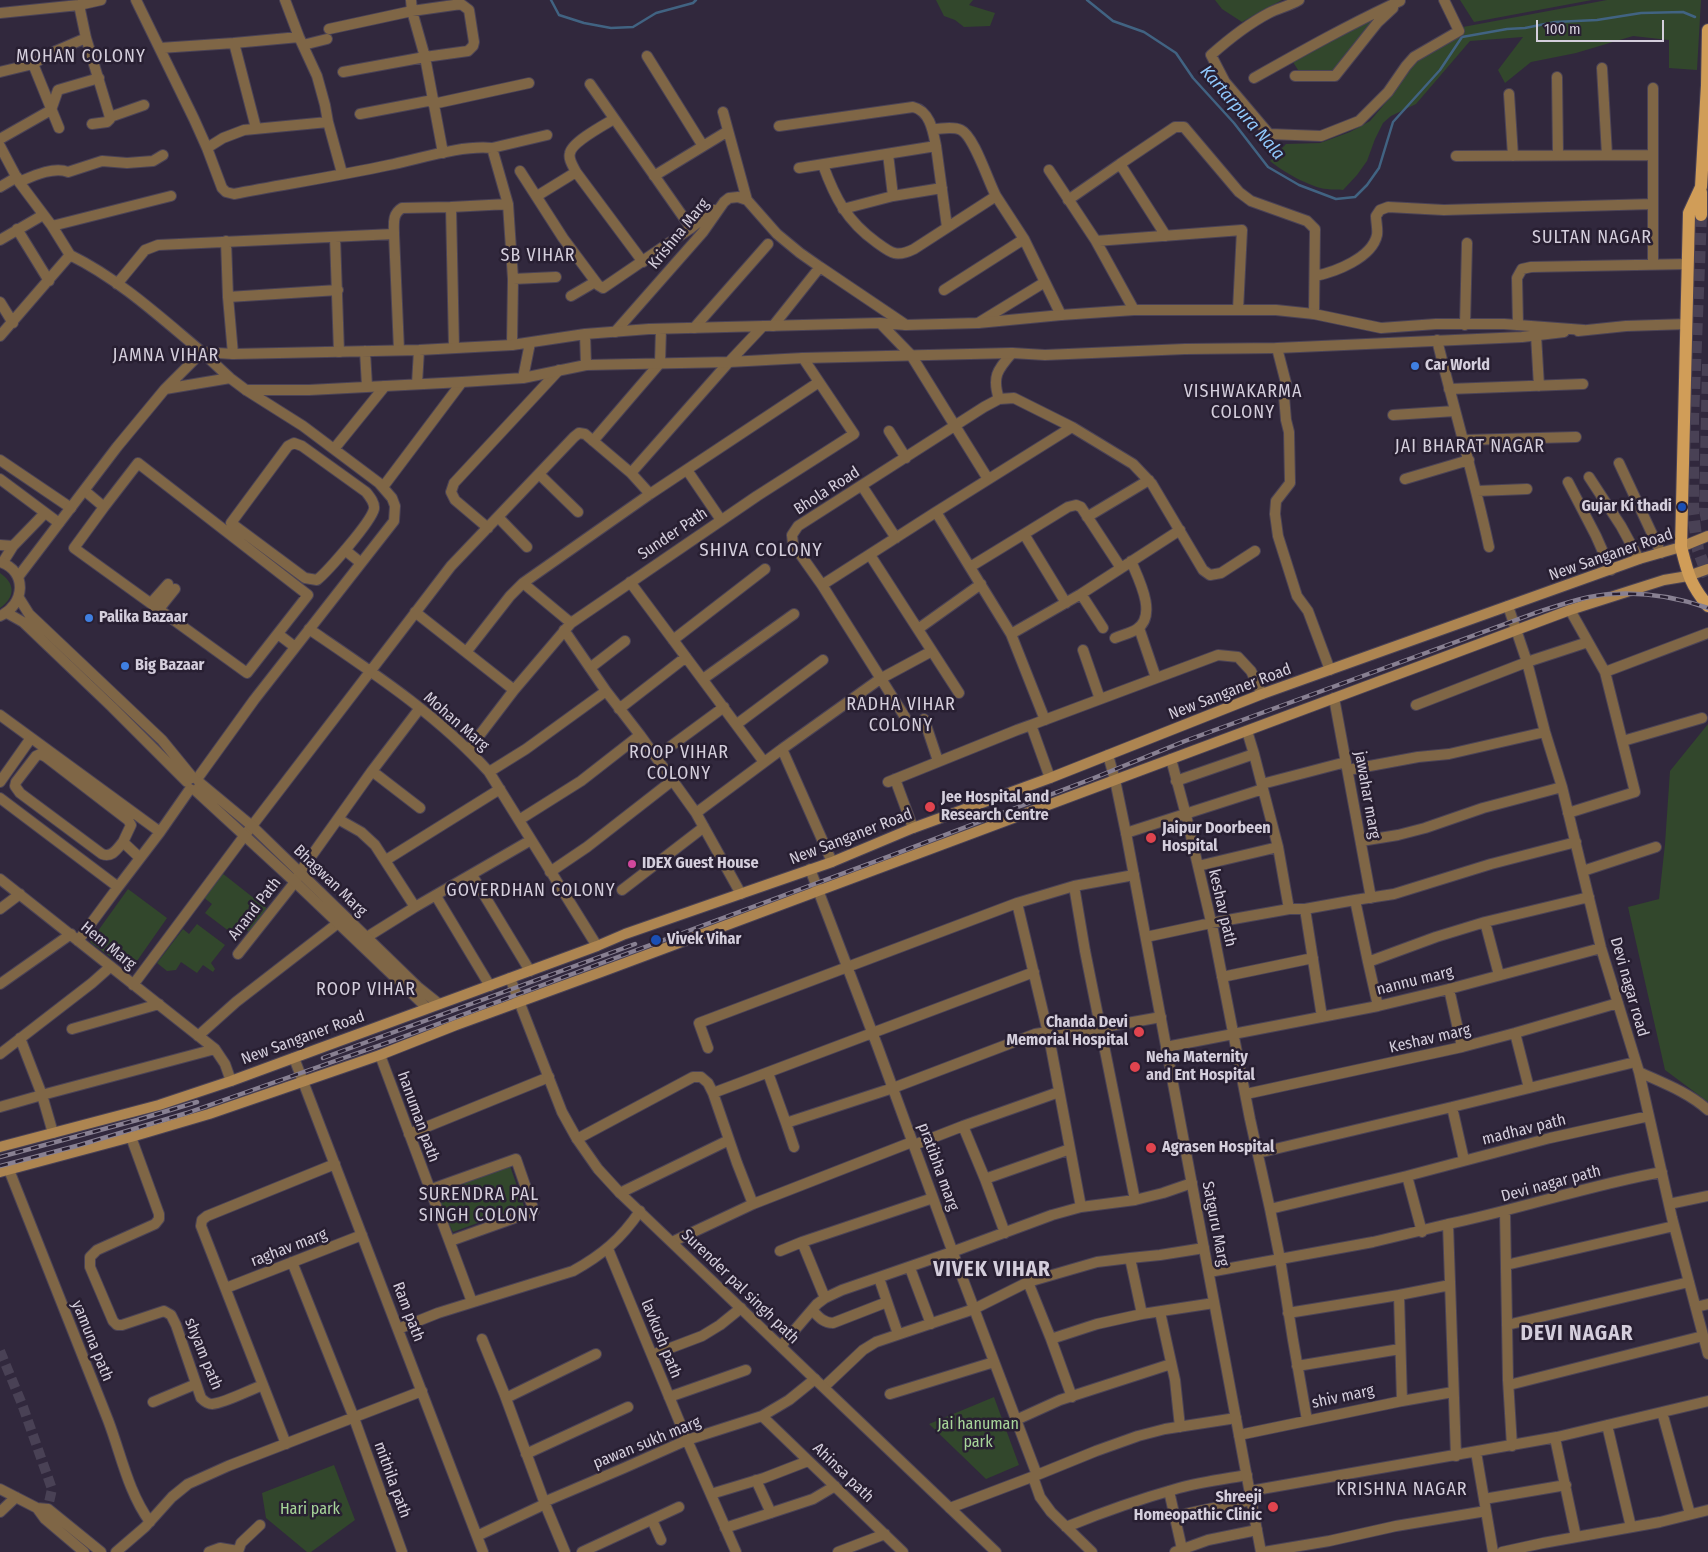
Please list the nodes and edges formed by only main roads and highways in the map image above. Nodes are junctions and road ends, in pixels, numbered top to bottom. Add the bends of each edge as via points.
1 (1708, 30) edge
2 (1707, 85) edge
3 (1701, 187) junction
4 (1701, 214) tunnel mouth
5 (1708, 536) edge
6 (1680, 548) junction
7 (1708, 569) edge
8 (1688, 576) junction
9 (1708, 606) edge
10 (0, 1147) edge
11 (4, 1171) edge

1 - 2 main road
2 - 3 main road
3 - 4 main road
3 - 6 main road via 1689,213
5 - 6 main road, New Sanganer Road
6 - 8 main road
6 - 10 main road, New Sanganer Road via 1639,559 1262,694 832,862 625,934 231,1081 160,1105
7 - 8 main road
8 - 9 main road
8 - 11 main road via 1664,580 1517,629 380,1055 209,1114

